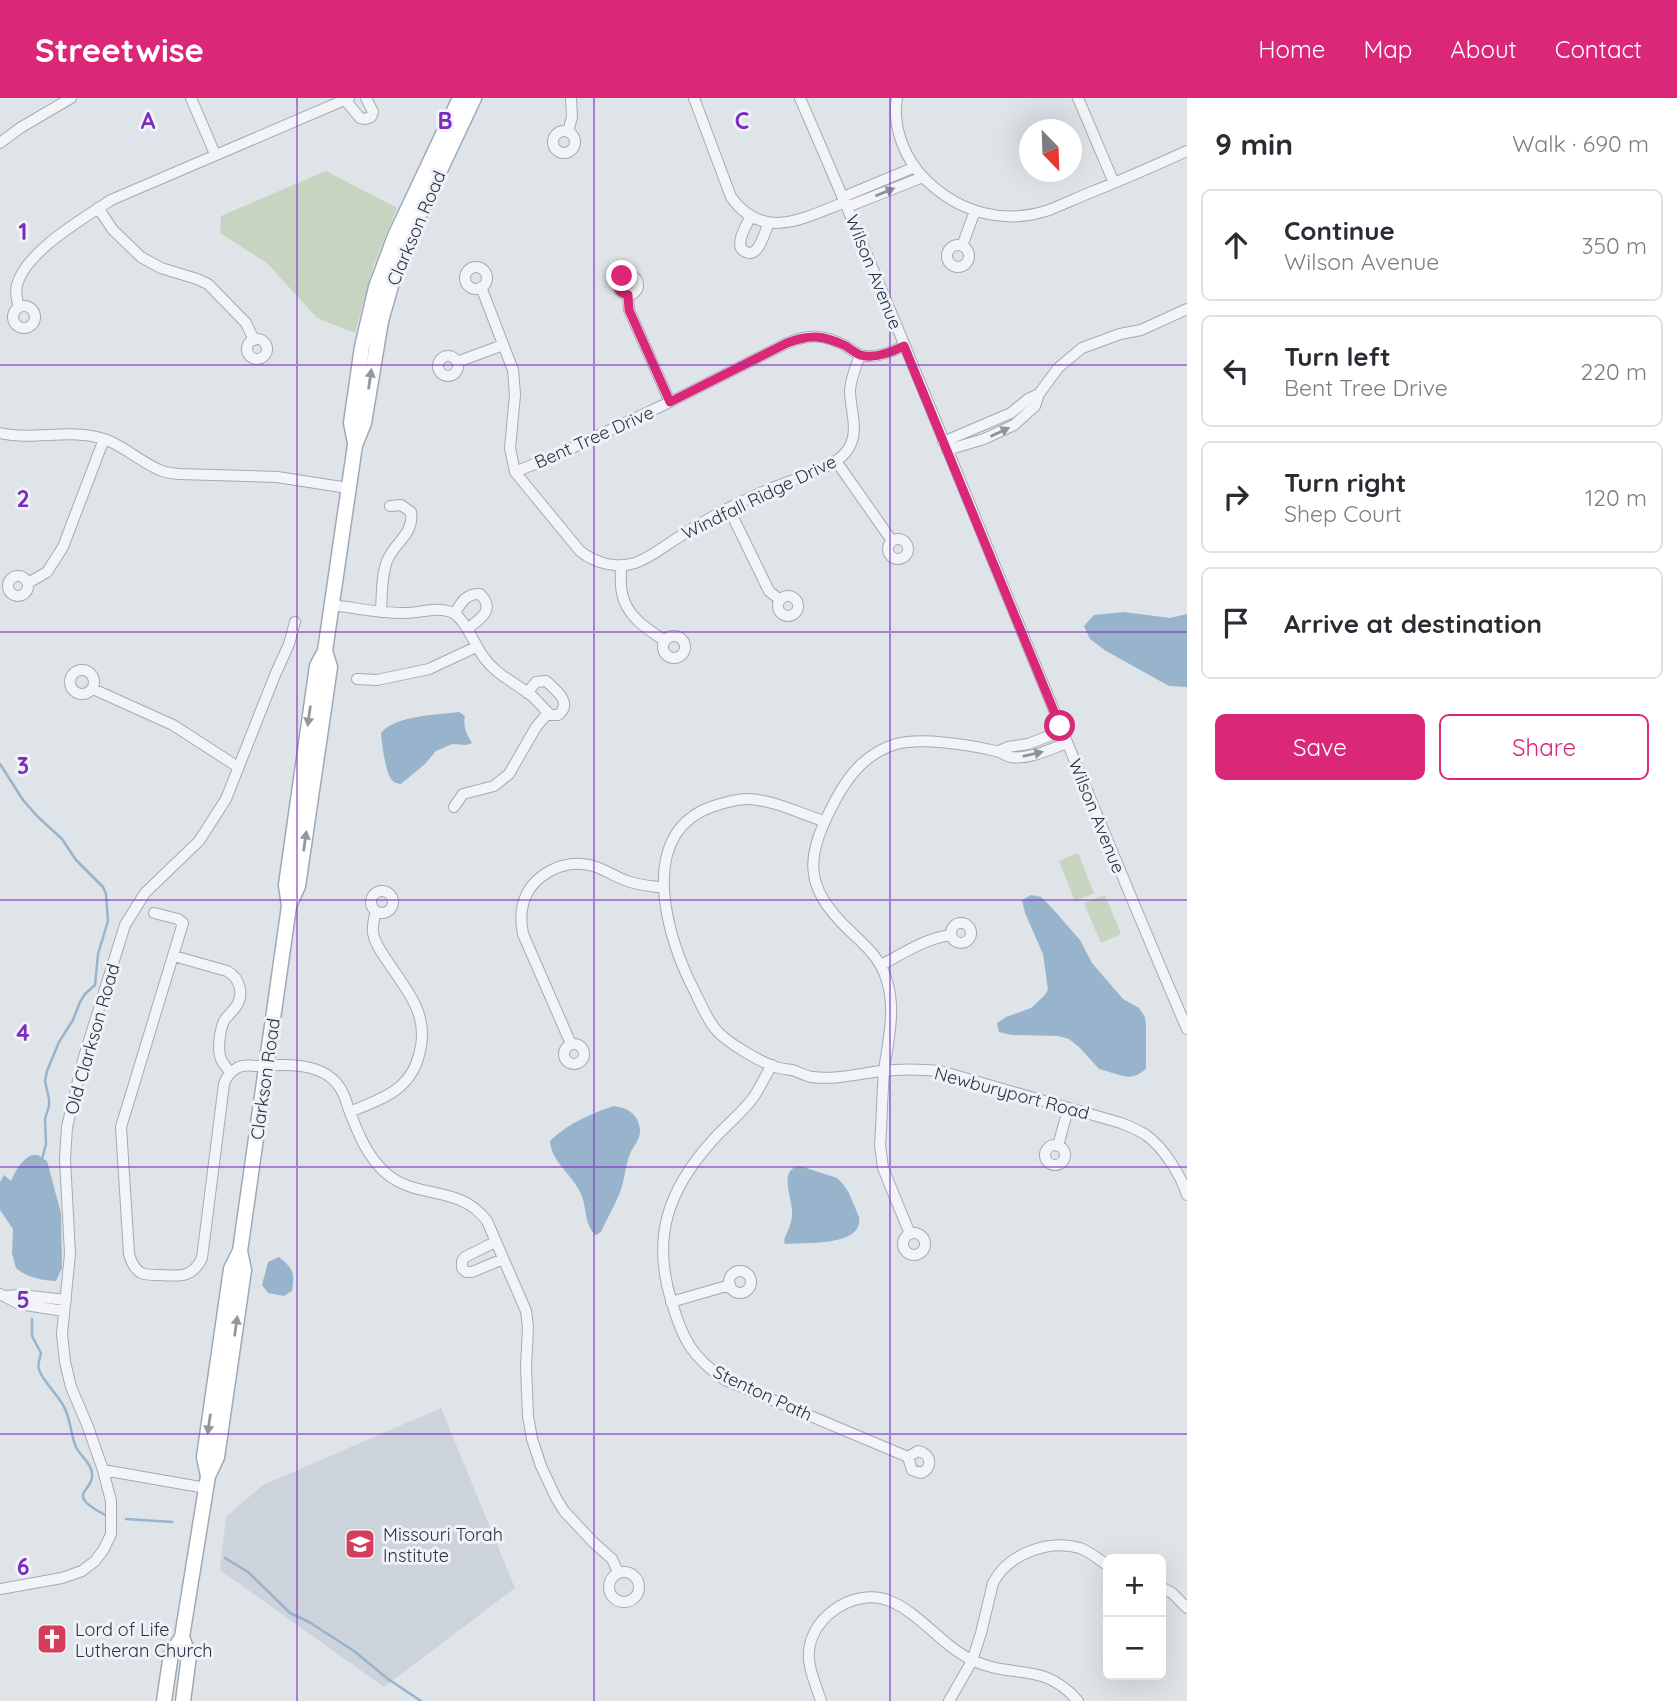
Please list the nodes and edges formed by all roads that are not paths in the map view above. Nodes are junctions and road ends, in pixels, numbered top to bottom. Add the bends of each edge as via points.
1 (72, 98) edge
2 (191, 98) edge
3 (366, 98) edge
4 (460, 98) edge
5 (474, 98) edge
6 (571, 98) edge
7 (694, 98) edge
8 (800, 98) edge
9 (897, 98) edge
10 (1078, 98) edge
11 (348, 99) edge
12 (568, 132) dead end
13 (0, 143) edge
14 (1187, 151) edge
15 (215, 154) junction
16 (915, 167) junction
17 (923, 177) junction
18 (1114, 183) junction
19 (845, 202) junction
20 (98, 208) junction
21 (975, 211) junction
22 (751, 216) junction
23 (769, 223) junction
24 (962, 246) dead end
25 (481, 287) dead end
26 (628, 295) dead end
27 (19, 307) dead end
28 (1187, 309) edge
29 (254, 340) dead end
30 (503, 345) junction
31 (904, 346) junction
32 (860, 355) junction
33 (457, 362) dead end
34 (670, 402) junction
35 (0, 433) edge
36 (104, 439) junction
37 (355, 444) junction
38 (945, 446) junction
39 (836, 461) junction
40 (516, 472) junction
41 (348, 488) junction
42 (390, 506) dead end
43 (729, 509) junction
44 (892, 541) dead end
45 (621, 565) junction
46 (28, 583) dead end
47 (780, 600) dead end
48 (332, 605) junction
49 (381, 612) junction
50 (455, 613) junction
51 (295, 622) dead end
52 (467, 629) junction
53 (665, 641) dead end
54 (476, 648) junction
55 (357, 679) dead end
56 (93, 689) dead end
57 (527, 693) junction
58 (548, 713) junction
59 (1062, 731) junction
60 (1067, 743) junction
61 (999, 751) junction
62 (238, 768) junction
63 (453, 807) dead end
64 (824, 821) junction
65 (664, 888) junction
66 (376, 912) dead end
67 (154, 913) dead end
68 (951, 935) dead end
69 (174, 956) junction
70 (881, 965) junction
71 (1187, 1029) edge
72 (571, 1044) dead end
73 (267, 1065) junction
74 (772, 1065) junction
75 (884, 1071) junction
76 (230, 1072) junction
77 (1068, 1109) junction
78 (350, 1112) junction
79 (1058, 1146) dead end
80 (1187, 1195) edge
81 (910, 1234) dead end
82 (495, 1242) junction
83 (240, 1251) junction
84 (503, 1259) junction
85 (730, 1285) dead end
86 (1, 1298) edge
87 (671, 1303) junction
88 (65, 1306) junction
89 (216, 1371) junction
90 (226, 1394) junction
91 (908, 1457) dead end
92 (103, 1470) junction
93 (207, 1482) junction
94 (1103, 1563) edge
95 (618, 1572) dead end
96 (0, 1589) edge
97 (1166, 1589) edge
98 (1187, 1608) edge
99 (182, 1636) junction
100 (972, 1661) junction
101 (163, 1699) edge
102 (184, 1700) edge
103 (821, 1701) edge
104 (949, 1701) edge
105 (1078, 1701) edge

1 - 13 street
2 - 15 street
3 - 11 street via 373,112 365,120
4 - 37 main road, Clarkson Road via 376,287 351,423
37 -> 5 main road, Clarkson Road via 364,423 376,343 394,275
6 - 12 street
7 - 22 street via 731,197
8 - 19 street, Wilson Avenue
9 - 16 street via 895,120
10 - 18 street
11 - 15 street
14 - 18 street
15 - 20 street
16 - 17 street
16 - 19 street
19 -> 17 street
17 - 21 street via 954,203
18 - 21 street via 1023,216
19 - 23 street via 794,222
19 - 31 street, Wilson Avenue
20 - 27 street via 26,267 17,285
20 - 29 street via 141,257 208,284 246,323
21 - 24 street
22 - 23 street
22 - 23 street via 740,238 745,252 757,249
25 - 30 street
26 - 34 street via 629,310
28 - 38 street via 1141,330 1082,348 1058,368 1035,406 1014,425 984,439
30 - 33 street
30 - 40 street via 513,370 510,448
31 - 32 street
31 - 38 street, Wilson Avenue
32 - 34 street, Bent Tree Drive via 833,340 800,338
32 - 39 street, Windfall Ridge Drive via 850,390 853,441
34 - 40 street, Bent Tree Drive
35 - 36 street via 64,433
36 - 41 street via 162,471 278,477
36 - 46 street via 63,547 47,572
37 - 41 main road, Clarkson Road
38 - 59 street, Wilson Avenue
39 - 43 street, Windfall Ridge Drive
39 - 44 street
40 - 45 street via 580,551 607,565
41 - 48 main road, Clarkson Road
42 - 49 street via 401,505 411,512 412,520 385,566
43 - 45 street, Windfall Ridge Drive via 651,556
43 - 47 street via 769,591
45 - 53 street via 621,592 631,612
48 - 49 street
48 - 73 main road, Clarkson Road via 325,651 330,667
49 - 50 street
50 - 52 street
50 - 52 street via 471,595 485,599 485,614
51 - 62 street, Old Clarkson Road
52 - 54 street
54 - 55 street via 429,669 377,680
54 - 57 street via 499,674
56 - 62 street via 173,725
57 - 58 street
57 - 58 street via 536,681 552,686 565,704 561,714
58 - 63 street via 509,774 494,786 463,794
59 - 60 street, Wilson Avenue
59 - 61 street
61 -> 60 street via 1020,757
60 - 71 street, Wilson Avenue
61 - 64 street via 921,741 894,745 873,754 853,771
62 - 88 street, Old Clarkson Road via 209,827 145,893 117,948 67,1127 70,1254
64 - 65 street, Newburyport Road via 755,800 706,808 686,821 673,841
64 - 70 street via 812,860 817,888 828,909
65 - 72 street via 632,883 596,866 573,863 545,873 526,895 523,934
65 - 74 street, Newburyport Road via 674,942 707,1017 718,1032
66 - 78 street via 374,936 419,1013 424,1034 419,1059 407,1080 391,1094
67 - 69 street via 183,923
68 - 70 street via 938,936
69 - 76 street via 226,971 239,982 239,999 224,1021 219,1051
69 - 76 street via 121,1127 128,1254 141,1273 180,1276 197,1267 201,1258 224,1084
70 - 75 street via 891,1000
73 - 76 street via 242,1066
73 - 78 street via 309,1067 332,1079
73 - 83 main road, Clarkson Road
74 - 75 street, Newburyport Road via 811,1077
74 - 87 street, Stenton Path via 753,1097 694,1162 678,1190 662,1244
75 - 77 street, Newburyport Road via 940,1071
75 - 81 street via 881,1156
77 - 79 street
77 - 80 street, Newburyport Road via 1146,1135 1178,1172
78 - 82 street via 363,1144 387,1174 471,1205 487,1221
82 - 84 street
82 - 84 street via 465,1257 462,1268 472,1272
83 - 89 main road, Clarkson Road via 231,1269
90 -> 83 main road, Clarkson Road via 244,1270
84 - 95 street via 526,1311 528,1416 541,1466 564,1511 612,1559
85 - 87 street
86 - 88 street via 19,1304
87 - 91 street, Stenton Path via 691,1347 705,1366 725,1380
88 - 92 street, Old Clarkson Road via 65,1362
89 - 90 main road
89 -> 93 main road, Clarkson Road via 204,1457
90 - 93 main road, Clarkson Road via 218,1457
92 - 93 street
92 - 96 street, Old Clarkson Road via 111,1502 111,1534 95,1561 62,1578
93 - 99 main road, Clarkson Road
94 - 100 street via 1083,1549 1063,1545 1033,1551 1008,1563 993,1583
97 - 98 street
99 - 101 main road, Clarkson Road via 171,1654
99 - 102 main road, Clarkson Road via 189,1656
100 - 103 street via 901,1606 865,1598 834,1610 817,1626 809,1660
100 - 104 street
100 - 105 street via 1038,1674 1065,1687

